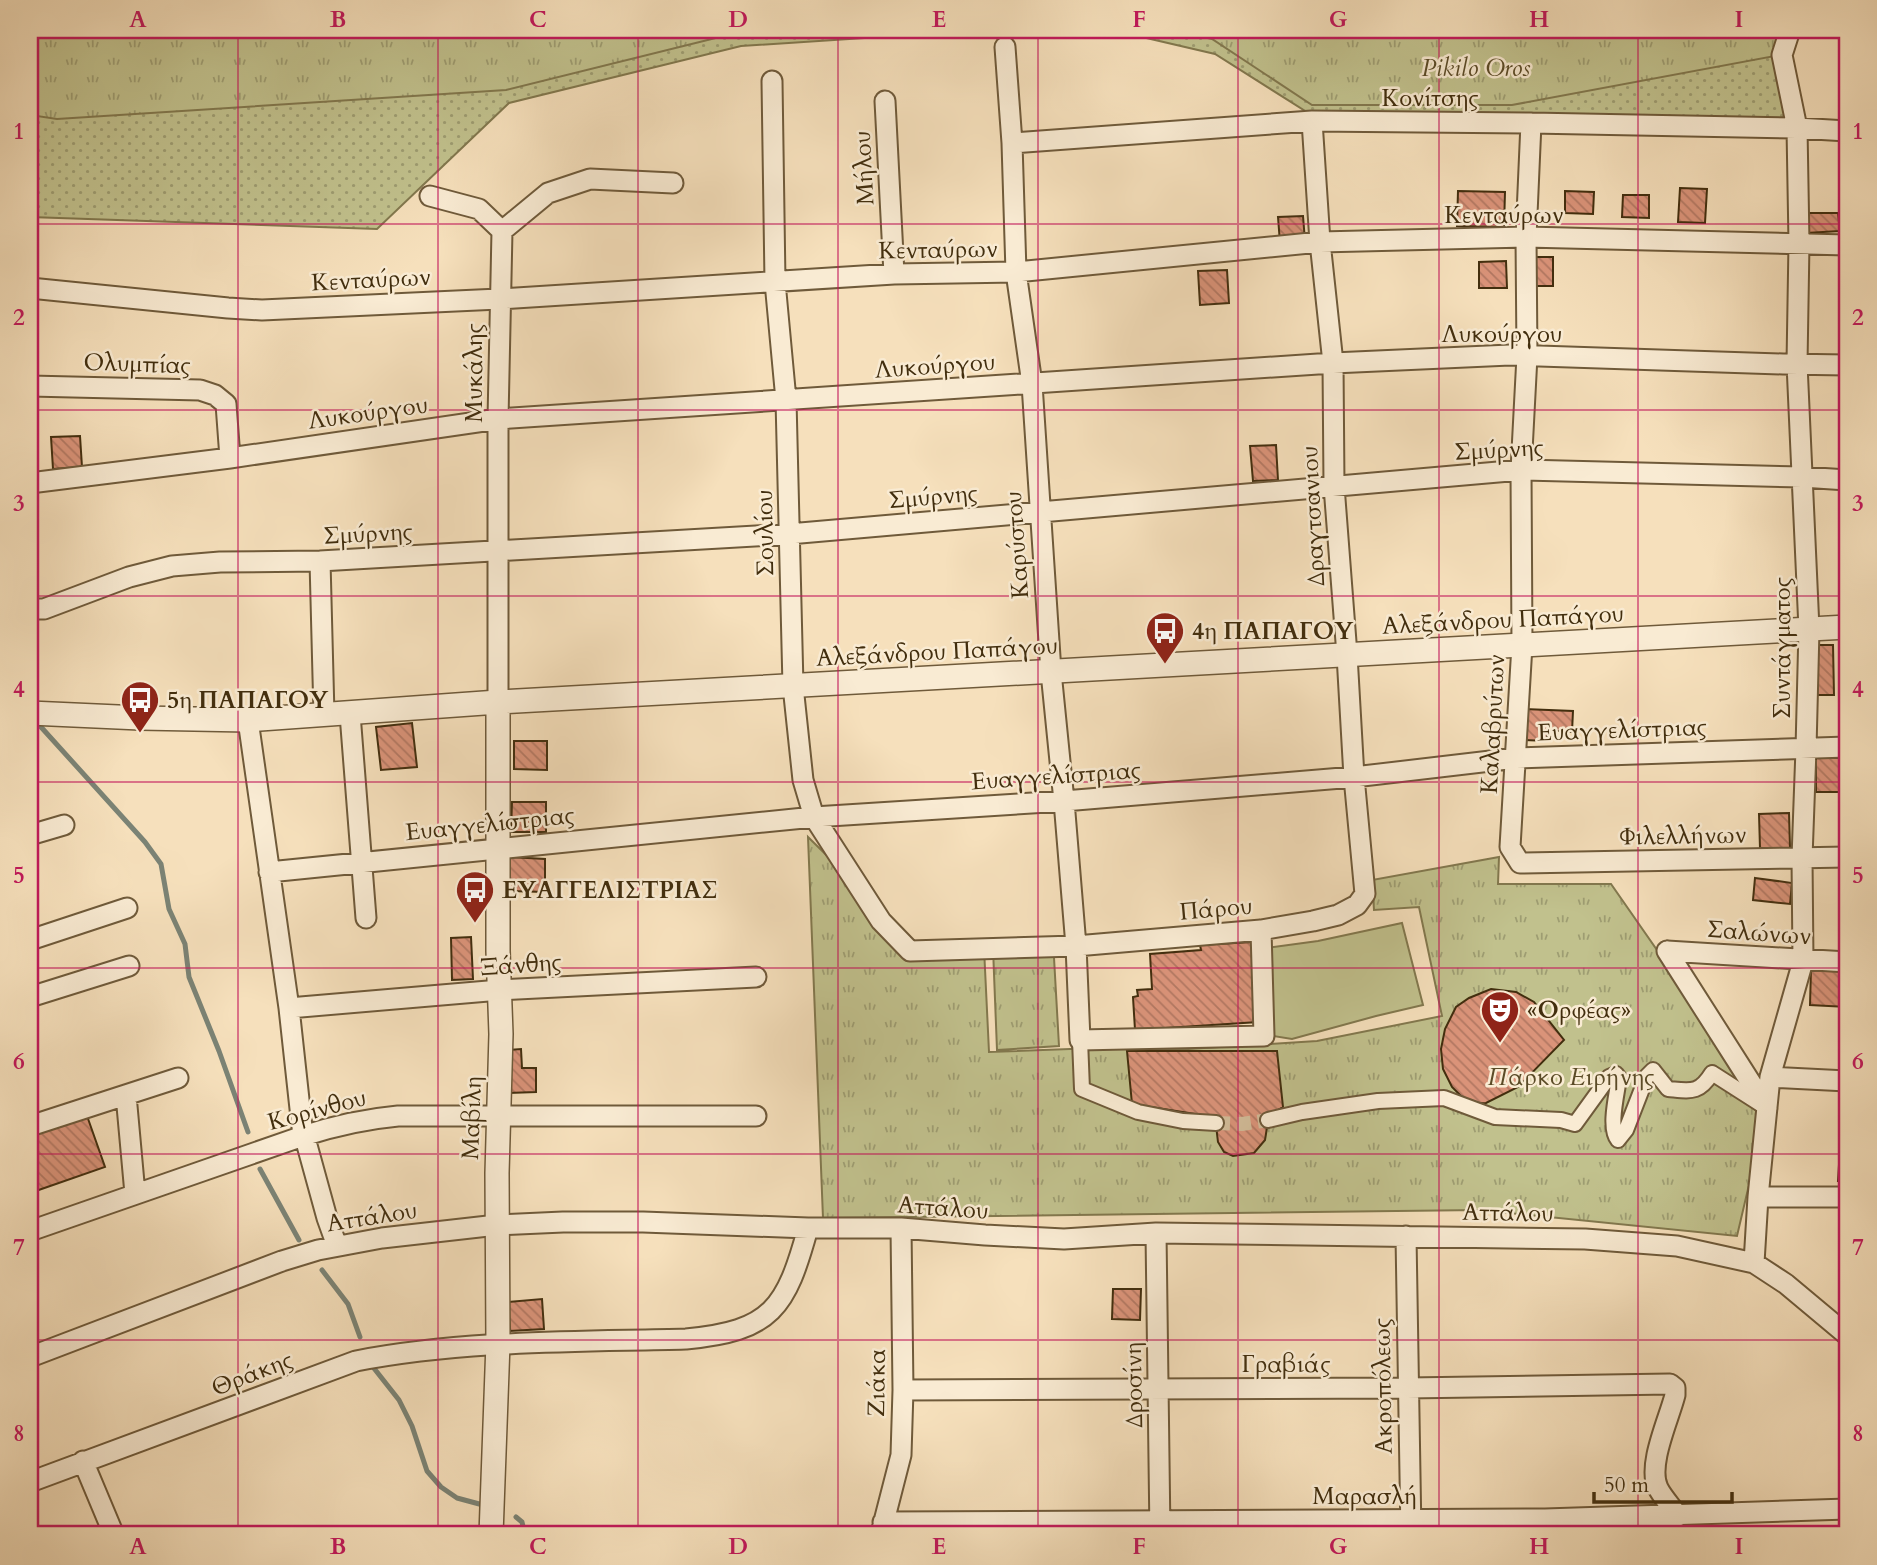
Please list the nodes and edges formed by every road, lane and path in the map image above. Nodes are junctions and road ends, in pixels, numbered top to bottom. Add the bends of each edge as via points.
1 (1790, 30) edge
2 (1005, 47) dead end
3 (772, 81) dead end
4 (886, 101) dead end
5 (1312, 121) junction
6 (1531, 123) junction
7 (1797, 128) junction
8 (1847, 131) edge
9 (1013, 143) junction
10 (673, 183) dead end
11 (430, 196) dead end
12 (502, 231) junction
13 (1526, 237) junction
14 (1320, 242) junction
15 (1799, 243) junction
16 (1847, 245) edge
17 (1016, 272) junction
18 (894, 274) junction
19 (775, 282) junction
20 (30, 288) edge
21 (499, 299) junction
22 (1527, 356) junction
23 (1333, 363) junction
24 (1797, 364) junction
25 (1847, 365) edge
26 (1032, 384) junction
27 (30, 386) edge
28 (786, 400) junction
29 (498, 419) junction
30 (230, 458) junction
31 (1521, 470) junction
32 (1802, 477) junction
33 (1847, 480) edge
34 (30, 484) edge
35 (1334, 486) junction
36 (1039, 512) junction
37 (789, 534) junction
38 (497, 551) junction
39 (320, 561) junction
40 (30, 609) edge
41 (1847, 627) edge
42 (1809, 629) junction
43 (1522, 645) junction
44 (1347, 655) junction
45 (1051, 671) junction
46 (793, 686) junction
47 (498, 702) junction
48 (30, 713) edge
49 (349, 714) junction
50 (324, 715) junction
51 (248, 720) junction
52 (1847, 747) edge
53 (1806, 749) junction
54 (1516, 758) junction
55 (1354, 777) junction
56 (1064, 801) junction
57 (814, 817) junction
58 (64, 825) dead end
59 (30, 835) edge
60 (498, 848) junction
61 (1847, 857) edge
62 (1801, 858) junction
63 (361, 862) junction
64 (1520, 863) joint
65 (269, 872) junction
66 (1357, 905) joint
67 (127, 908) dead end
68 (366, 918) dead end
69 (1261, 930) junction
70 (30, 940) edge
71 (1076, 946) junction
72 (1802, 961) junction
73 (1847, 962) edge
74 (129, 966) dead end
75 (756, 976) dead end
76 (500, 990) junction
77 (30, 996) edge
78 (289, 1008) junction
79 (1080, 1040) junction
80 (1770, 1077) junction
81 (178, 1078) dead end
82 (1847, 1081) edge
83 (127, 1095) junction
84 (1767, 1108) junction
85 (498, 1116) junction
86 (756, 1116) dead end
87 (1268, 1120) tunnel mouth
88 (1216, 1123) tunnel mouth
89 (30, 1126) edge
90 (303, 1136) junction
91 (135, 1194) junction
92 (1847, 1196) edge
93 (1758, 1197) junction
94 (497, 1225) junction
95 (808, 1228) junction
96 (901, 1228) junction
97 (30, 1231) edge
98 (1156, 1233) junction
99 (1406, 1236) junction
100 (337, 1247) junction
101 (1754, 1263) junction
102 (1847, 1335) edge
103 (498, 1343) junction
104 (30, 1357) edge
105 (1407, 1388) junction
106 (1159, 1389) junction
107 (903, 1390) junction
108 (83, 1461) junction
109 (30, 1482) edge
110 (1847, 1509) edge
111 (1678, 1516) junction
112 (1545, 1527) edge
113 (1160, 1528) edge
114 (1411, 1528) edge
115 (882, 1529) edge
116 (114, 1535) edge
117 (491, 1535) edge

1 - 7 street, Συντάγματος via 1782,55
2 - 9 street, Καρύστου
3 - 19 street, Σουλίου
4 - 18 street, Μήλου
5 - 6 street, Κονίτσης
5 - 9 street, Κονίτσης
5 - 14 street, Δραγτσανιου
6 - 7 street, Κονίτσης
6 - 13 street, Καλαβρύτων
7 - 8 street, Κονίτσης
7 - 15 street, Συντάγματος
9 - 17 street, Καρύστου
10 - 12 street via 590,179 548,193
11 - 12 street via 479,209
12 - 21 street, Μυκάλης
13 - 14 street, Κενταύρων
13 - 15 street, Κενταύρων
13 - 22 street, Καλαβρύτων
14 - 17 street, Κενταύρων
14 - 23 street, Δραγτσανιου
15 - 16 street, Κενταύρων
15 - 24 street, Συντάγματος
17 - 18 street, Κενταύρων
17 - 26 street, Καρύστου
18 - 19 street, Κενταύρων
19 - 21 street, Κενταύρων
19 - 28 street, Σουλίου
20 - 21 street, Κενταύρων via 262,310
21 - 29 street, Μυκάλης
22 - 23 street, Λυκούργου
22 - 24 street, Λυκούργου
22 - 31 street, Καλαβρύτων
23 - 26 street, Λυκούργου
23 - 35 street, Δραγτσανιου
24 - 25 street, Λυκούργου
24 - 32 street, Συντάγματος
26 - 28 street, Λυκούργου
26 - 36 street, Καρύστου
27 - 30 street, Ολυμπίας via 200,390 215,395 226,404
28 - 29 street, Λυκούργου
28 - 37 street, Σουλίου
29 - 30 street, Λυκούργου
29 - 38 street, Μυκάλης
30 - 34 street, Λυκούργου
31 - 32 street, Σμύρνης
31 - 35 street, Σμύρνης
31 - 43 street, Καλαβρύτων
32 - 33 street, Σμύρνης
32 - 42 street, Συντάγματος
35 - 36 street, Σμύρνης
35 - 44 street, Δραγτσανιου
36 - 37 street, Σμύρνης
36 - 45 street, Καρύστου
37 - 38 street, Σμύρνης
37 - 46 street, Σουλίου
38 - 39 street, Σμύρνης
38 - 47 street, Μυκάλης
39 - 40 street, Σμύρνης via 172,566
39 - 50 street
41 - 42 street, Αλεξάνδρου Παπάγου
42 - 43 street, Αλεξάνδρου Παπάγου
42 - 53 street, Συντάγματος
43 - 44 street, Αλεξάνδρου Παπάγου
43 - 54 street, Καλαβρύτων
44 - 45 street, Αλεξάνδρου Παπάγου
44 - 55 street, Δραγτσανιου
45 - 46 street, Αλεξάνδρου Παπάγου
45 - 56 street, Καρύστου
46 - 47 street, Αλεξάνδρου Παπάγου
46 - 57 street, Σουλίου via 803,780
47 - 49 street, Αλεξάνδρου Παπάγου
47 - 60 street, Μαβίλη
48 - 51 street, Αλεξάνδρου Παπάγου
49 - 50 street, Αλεξάνδρου Παπάγου
49 - 63 street
50 - 51 street, Αλεξάνδρου Παπάγου
51 - 65 street
52 - 53 street, Ευαγγελίστριας
53 - 54 street, Ευαγγελίστριας
53 - 62 street, Συντάγματος
54 - 55 street, Ευαγγελίστριας
54 - 64 street, Καλαβρύτων via 1510,847
55 - 56 street, Ευαγγελίστριας
55 - 66 street, Δραγτσανιου via 1365,884 1365,894
56 - 57 street, Ευαγγελίστριας
56 - 71 street, Καρύστου
57 - 60 street, Ευαγγελίστριας
57 - 71 street, Σουλίου via 881,921 910,951
58 - 59 street
60 - 63 street, Ευαγγελίστριας
60 - 76 street, Μαβίλη
61 - 62 street, Φιλελλήνων
62 - 64 street, Φιλελλήνων
62 - 72 street, Συντάγματος
63 - 65 street, Ευαγγελίστριας
63 - 68 street
65 - 78 street
66 - 69 street, Πάρου via 1338,915
67 - 70 street
69 - 71 street, Πάρου
69 - 79 street via 1264,1036
71 - 79 street, Καρύστου
72 - 73 street, Σαλώνων
72 - 80 street, Συντάγματος
72 - 84 street, Σαλώνων via 1667,951
74 - 77 street
75 - 76 street, Ξάνθης
76 - 78 street, Ξάνθης
76 - 85 street, Μαβίλη
78 - 90 street
79 - 88 street via 1082,1089 1138,1112
80 - 82 street
80 - 84 street, Συντάγματος
81 - 83 street
83 - 89 street
83 - 91 street
84 - 87 street via 1713,1073 1705,1085 1692,1091 1668,1089 1653,1069 1618,1140 1614,1135 1616,1074 1609,1077 1575,1124 1495,1117 1444,1098 1378,1101
84 - 93 street, Συντάγματος
85 - 86 street, Κορίνθου
85 - 90 street, Κορίνθου via 373,1118
85 - 94 street, Μαβίλη
90 - 91 street, Κορίνθου
90 - 100 street
91 - 97 street, Κορίνθου
92 - 93 street
93 - 101 street, Συντάγματος
94 - 95 street, Αττάλου via 602,1222
94 - 100 street, Αττάλου
94 - 103 street, Μαβίλη
95 - 96 street, Αττάλου
95 - 103 street, Θράκης via 783,1298 744,1328 686,1339
96 - 98 street, Αττάλου via 1064,1239
96 - 107 street, Ζιάκα
98 - 99 street, Αττάλου
98 - 106 street, Δροσίνη
99 - 101 street, Αττάλου via 1585,1239 1677,1246
99 - 105 street, Ακροπόλεως
100 - 104 street, Αττάλου via 282,1261
101 - 102 street, Αττάλου
103 - 108 street, Θράκης via 356,1361
103 - 117 street, Μαβίλη
105 - 106 street, Γραβιάς
105 - 111 street, Γραβιάς via 1670,1384 1675,1395 1656,1478
105 - 114 street, Ακροπόλεως
106 - 107 street, Γραβιάς
106 - 113 street, Δροσίνη
107 - 115 street, Ζιάκα via 901,1455
108 - 109 street, Θράκης
108 - 116 street
110 - 111 street, Μαρασλή
111 - 112 street, Μαρασλή
112 - 114 street, Μαρασλή
113 - 114 street, Μαρασλή
113 - 115 street, Μαρασλή

